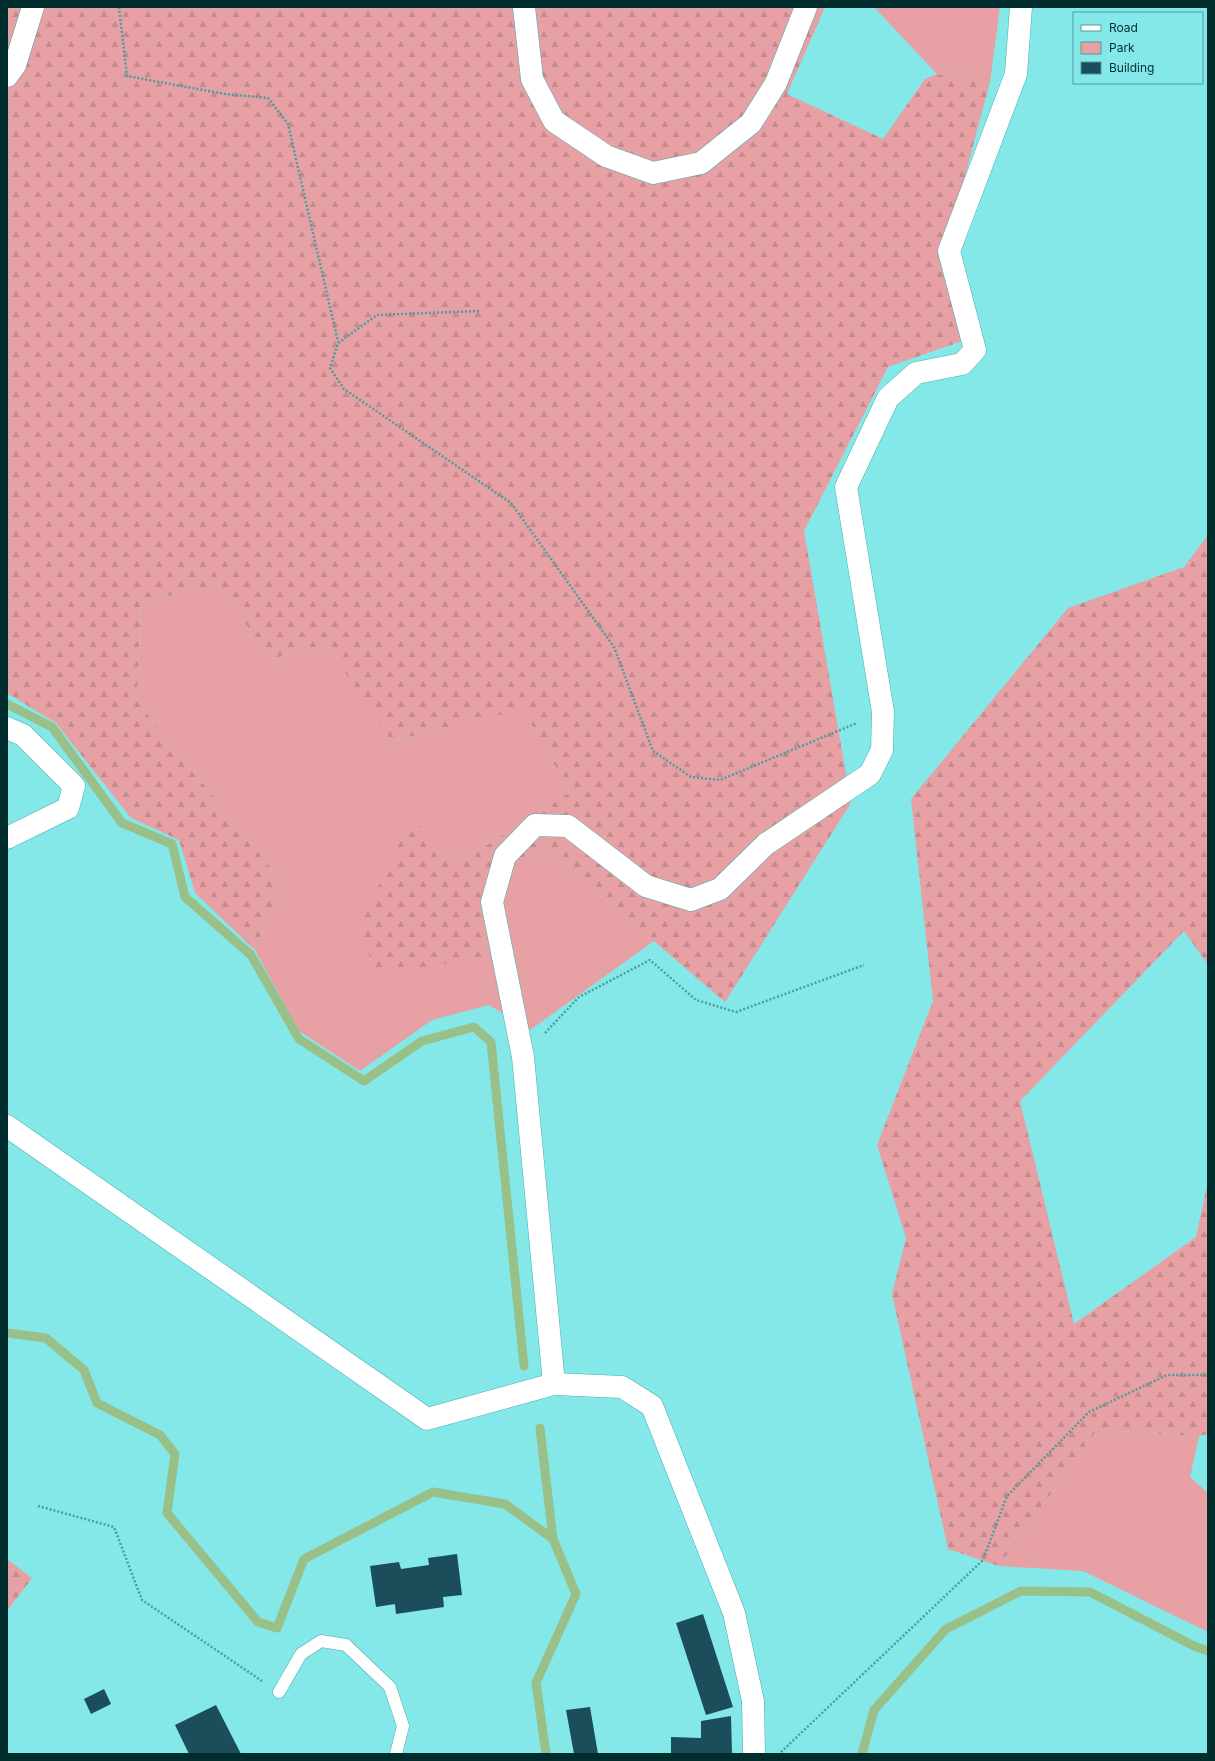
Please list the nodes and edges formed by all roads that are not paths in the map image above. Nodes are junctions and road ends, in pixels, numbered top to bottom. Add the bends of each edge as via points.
1 (33, 7) edge
2 (524, 7) edge
3 (806, 7) edge
4 (1021, 7) edge
5 (7, 76) edge
6 (7, 728) edge
7 (7, 838) edge
8 (7, 1126) edge
9 (554, 1384) junction
10 (279, 1692) road end
11 (396, 1754) edge
12 (754, 1754) edge

1 - 5 street via 15,65
2 - 3 street via 532,79 554,121 606,156 653,173 701,163 751,123 776,83
4 - 9 street via 1016,74 949,251 975,350 962,364 916,373 888,398 846,487 883,712 882,750 870,774 766,844 720,889 691,900 646,886 568,826 535,825 505,856 492,902 523,1057
6 - 7 street via 23,735 74,786 68,808
8 - 9 street via 427,1419
9 - 12 street via 622,1387 652,1406 734,1613 753,1701
10 - 11 lane via 301,1654 321,1640 346,1645 390,1687 403,1726

